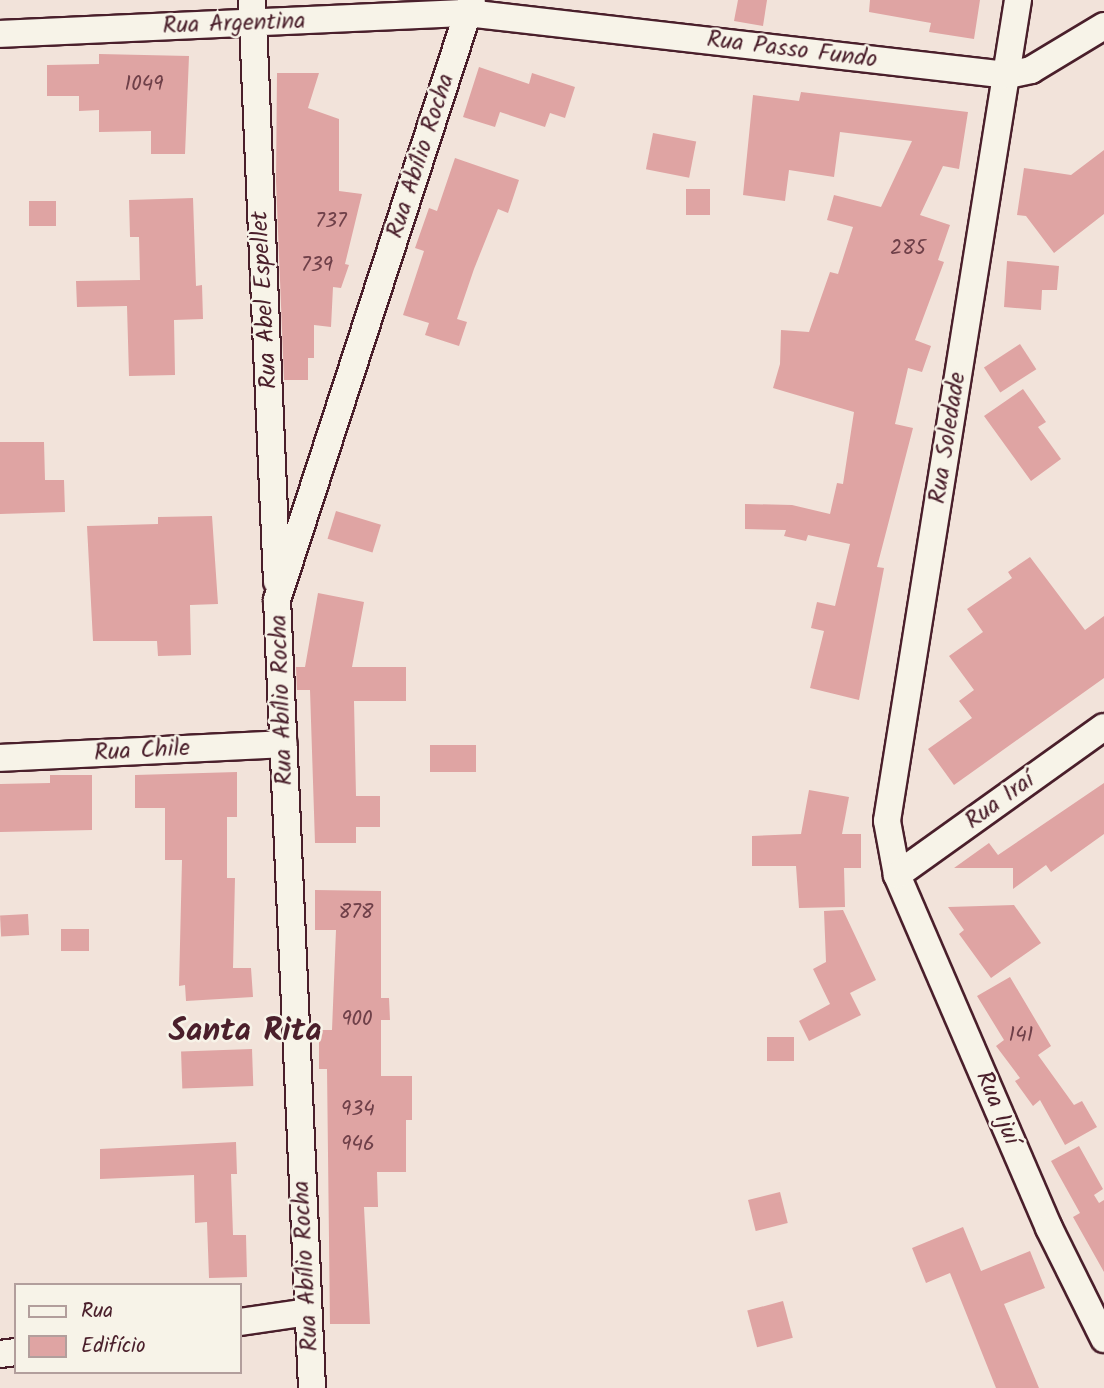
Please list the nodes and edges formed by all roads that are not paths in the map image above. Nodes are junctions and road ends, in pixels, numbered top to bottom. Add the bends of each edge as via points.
1 (1018, 0) edge
2 (470, 7) edge
3 (252, 11) edge
4 (1104, 26) edge
5 (0, 34) edge
6 (1008, 75) junction
7 (278, 600) junction
8 (1104, 727) edge
9 (284, 744) junction
10 (0, 758) edge
11 (897, 875) junction
12 (309, 1312) junction
13 (242, 1322) edge
14 (1104, 1339) edge
15 (312, 1388) edge

1 - 6 street, Rua Soledade
2 - 3 street, Rua Argentina
2 - 6 street, Rua Passo Fundo
2 - 7 street, Rua Abílio Rocha
3 - 5 street, Rua Argentina
3 - 7 street, Rua Abel Espellet
4 - 6 street, Rua Passo Fundo via 1031,70
6 - 11 street, Rua Soledade via 889,792 887,821
7 - 9 street, Rua Abílio Rocha
8 - 11 street, Rua Iraí
9 - 10 street, Rua Chile
9 - 12 street, Rua Abílio Rocha
11 - 14 street, Rua Ijuí via 1049,1228
12 - 13 street
12 - 15 street, Rua Abílio Rocha

